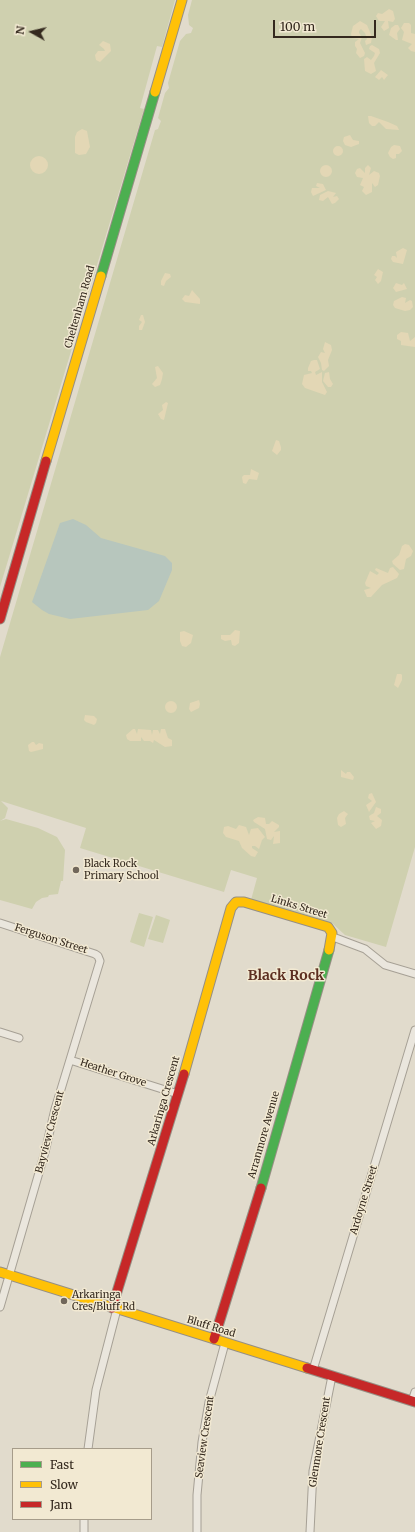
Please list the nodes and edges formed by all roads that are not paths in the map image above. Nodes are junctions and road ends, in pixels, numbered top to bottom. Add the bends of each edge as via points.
1 (182, 0) edge
2 (0, 619) edge
3 (236, 902) joint
4 (0, 923) edge
5 (332, 940) junction
6 (100, 958) joint
7 (415, 974) edge
8 (415, 1030) edge
9 (0, 1032) edge
10 (19, 1038) dead end
11 (70, 1060) junction
12 (178, 1094) junction
13 (4, 1274) edge
14 (0, 1307) edge
15 (115, 1308) junction
16 (214, 1340) junction
17 (225, 1343) junction
18 (313, 1370) junction
19 (332, 1376) junction
20 (415, 1392) edge
21 (414, 1402) edge
22 (88, 1448) edge
23 (84, 1520) edge
24 (84, 1532) edge
25 (197, 1532) edge
26 (310, 1532) edge

1 - 2 street, Cheltenham Road
3 - 5 street, Links Street via 244,902 323,925 331,930
3 - 12 street, Arkaringa Crescent via 231,908
4 - 6 street, Ferguson Street via 95,954
5 - 7 street via 365,949 385,965
5 - 16 street, Arranmore Avenue via 272,1151
6 - 11 street, Bayview Crescent
8 - 18 street, Ardoyne Street
9 - 10 street
11 - 12 street, Heather Grove
11 - 13 street, Bayview Crescent
12 - 15 street, Arkaringa Crescent
13 - 14 street, Bayview Crescent
13 - 15 street, Bluff Road
15 - 16 street, Bluff Road
15 - 22 street, Arkaringa Crescent via 96,1390
16 - 17 street, Bluff Road
17 - 18 street, Bluff Road
17 - 25 street, Seaview Crescent via 210,1395 202,1442
18 - 19 street, Bluff Road
19 - 21 street, Bluff Road
19 - 26 street, Glenmore Crescent via 313,1471
20 - 21 street
23 - 24 street

